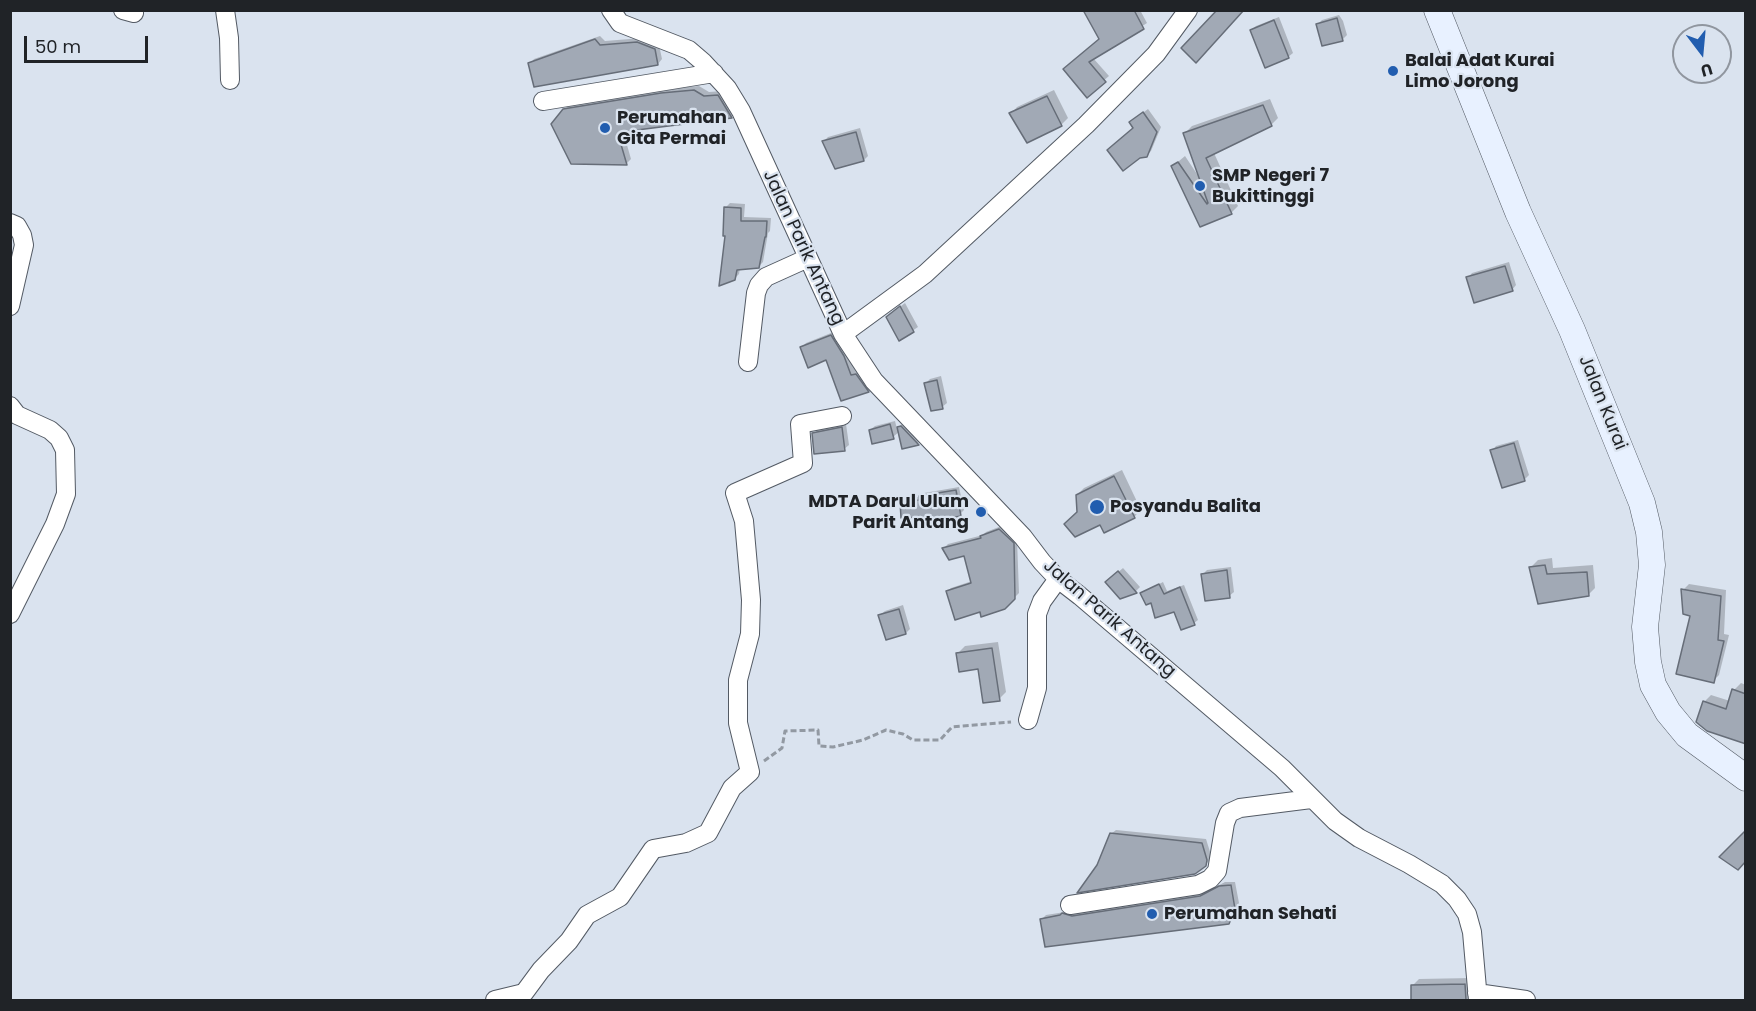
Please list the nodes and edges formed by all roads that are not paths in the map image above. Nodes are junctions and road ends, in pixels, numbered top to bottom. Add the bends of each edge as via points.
1 (225, 10) edge
2 (611, 10) edge
3 (1188, 10) edge
4 (1437, 10) edge
5 (714, 73) junction
6 (230, 81) dead end
7 (543, 101) dead end
8 (10, 223) edge
9 (808, 258) junction
10 (10, 306) edge
11 (843, 334) junction
12 (748, 363) dead end
13 (10, 406) edge
14 (843, 416) dead end
15 (1058, 579) junction
16 (10, 614) edge
17 (1028, 720) road end
18 (1746, 778) edge
19 (1311, 799) junction
20 (1070, 905) dead end
21 (1477, 997) edge
22 (495, 1000) edge
23 (1526, 1000) edge

1 - 6 street
2 - 5 street, Jalan Parik Antang via 620,23 688,50
3 - 11 street via 1156,54 926,274
4 - 18 street, Jalan Kurai via 1642,503 1652,565 1645,627 1653,686 1687,735
5 - 7 street
5 - 9 street, Jalan Parik Antang via 741,111
8 - 10 street via 17,226 24,245
9 - 11 street, Jalan Parik Antang
9 - 12 street via 759,285
11 - 15 street, Jalan Parik Antang via 874,381
13 - 16 street via 17,415 59,438 65,450 66,494
14 - 22 street via 800,424 803,463 735,492 744,521 752,600 750,634 738,680 738,723 750,772 732,788 708,833 686,843 653,849 620,897 587,915 524,993
15 - 17 street via 1036,614 1037,688
15 - 19 street, Jalan Parik Antang via 1282,768
19 - 20 street via 1240,808 1229,813 1216,871 1198,885
19 - 21 street, Jalan Parik Antang via 1359,838 1434,879 1457,899 1472,932
21 - 23 street

